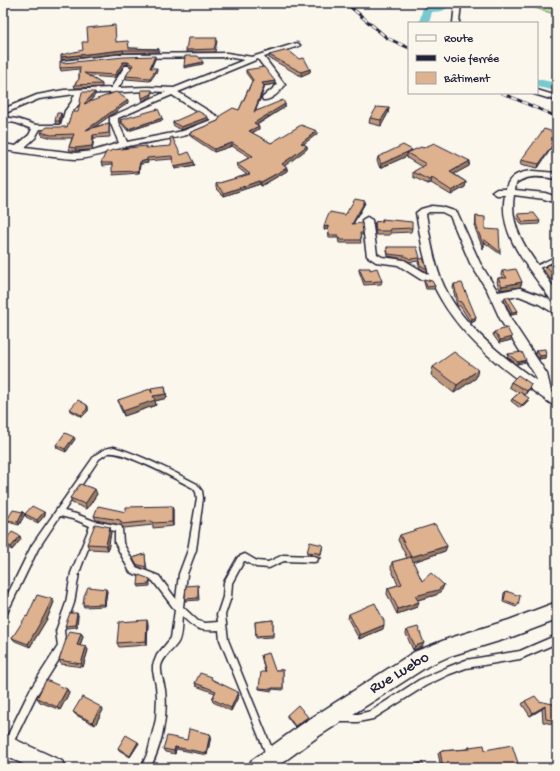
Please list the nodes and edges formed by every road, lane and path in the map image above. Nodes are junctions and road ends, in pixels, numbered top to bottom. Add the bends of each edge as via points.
1 (458, 3) edge
2 (456, 22) edge
3 (297, 45) dead end
4 (256, 58) junction
5 (64, 62) edge
6 (128, 68) dead end
7 (113, 91) junction
8 (175, 91) junction
9 (78, 92) junction
10 (538, 92) edge
11 (266, 98) dead end
12 (557, 99) edge
13 (3, 112) edge
14 (3, 119) edge
15 (35, 127) junction
16 (124, 145) junction
17 (3, 147) edge
18 (18, 149) junction
19 (557, 176) edge
20 (497, 192) dead end
21 (511, 192) junction
22 (557, 200) edge
23 (367, 220) dead end
24 (557, 258) edge
25 (536, 268) junction
26 (436, 280) junction
27 (496, 296) junction
28 (557, 300) edge
29 (557, 311) edge
30 (545, 394) junction
31 (557, 402) edge
32 (58, 513) junction
33 (94, 524) junction
34 (314, 559) dead end
35 (178, 608) junction
36 (557, 611) edge
37 (3, 612) edge
38 (222, 626) junction
39 (557, 639) edge
40 (330, 718) junction
41 (5, 745) edge
42 (265, 763) edge
43 (55, 768) edge
44 (145, 768) edge

1 - 2 street
3 - 4 street
4 - 5 street via 227,54 124,56
4 - 8 street
4 - 11 street via 281,85
6 - 7 street
7 - 8 street
7 - 9 street
8 - 16 street via 114,117
8 - 16 street via 216,118 215,121 180,133
9 - 13 street via 36,97
9 - 15 street via 65,126
10 - 12 street
14 - 15 street
15 - 18 street via 32,136
16 - 18 street via 104,152 75,156
17 - 18 street
19 - 21 street via 534,173 521,175 512,182
20 - 21 street
21 - 22 street
21 - 25 street via 509,221 517,239
23 - 26 street via 372,256 380,260 400,262 424,277
24 - 25 lane
25 - 28 street
26 - 27 street via 421,213 426,210 445,210 454,214 472,258
26 - 30 street via 453,310 471,333 490,352
27 - 29 street via 520,292 543,301
27 - 30 street via 507,321 541,374
30 - 31 street
32 - 33 lane
32 - 35 lane via 97,457 107,451 114,450 159,467 196,486 200,498 192,550 183,574
32 - 37 lane via 36,548
33 - 35 lane via 118,528 119,543 133,570 156,578
33 - 41 lane via 75,573 70,603 60,631 62,647
34 - 38 lane via 282,558 269,565 256,564 243,558 228,582 227,597 221,615
35 - 38 lane via 196,624 205,627
35 - 44 lane via 175,640 159,658 156,666 162,707 153,751
36 - 40 street, Rue Luebo via 421,659
38 - 42 lane via 224,640
39 - 40 lane via 520,655 466,664 448,671 422,683 373,715
40 - 42 street, Rue Luebo
41 - 43 street

